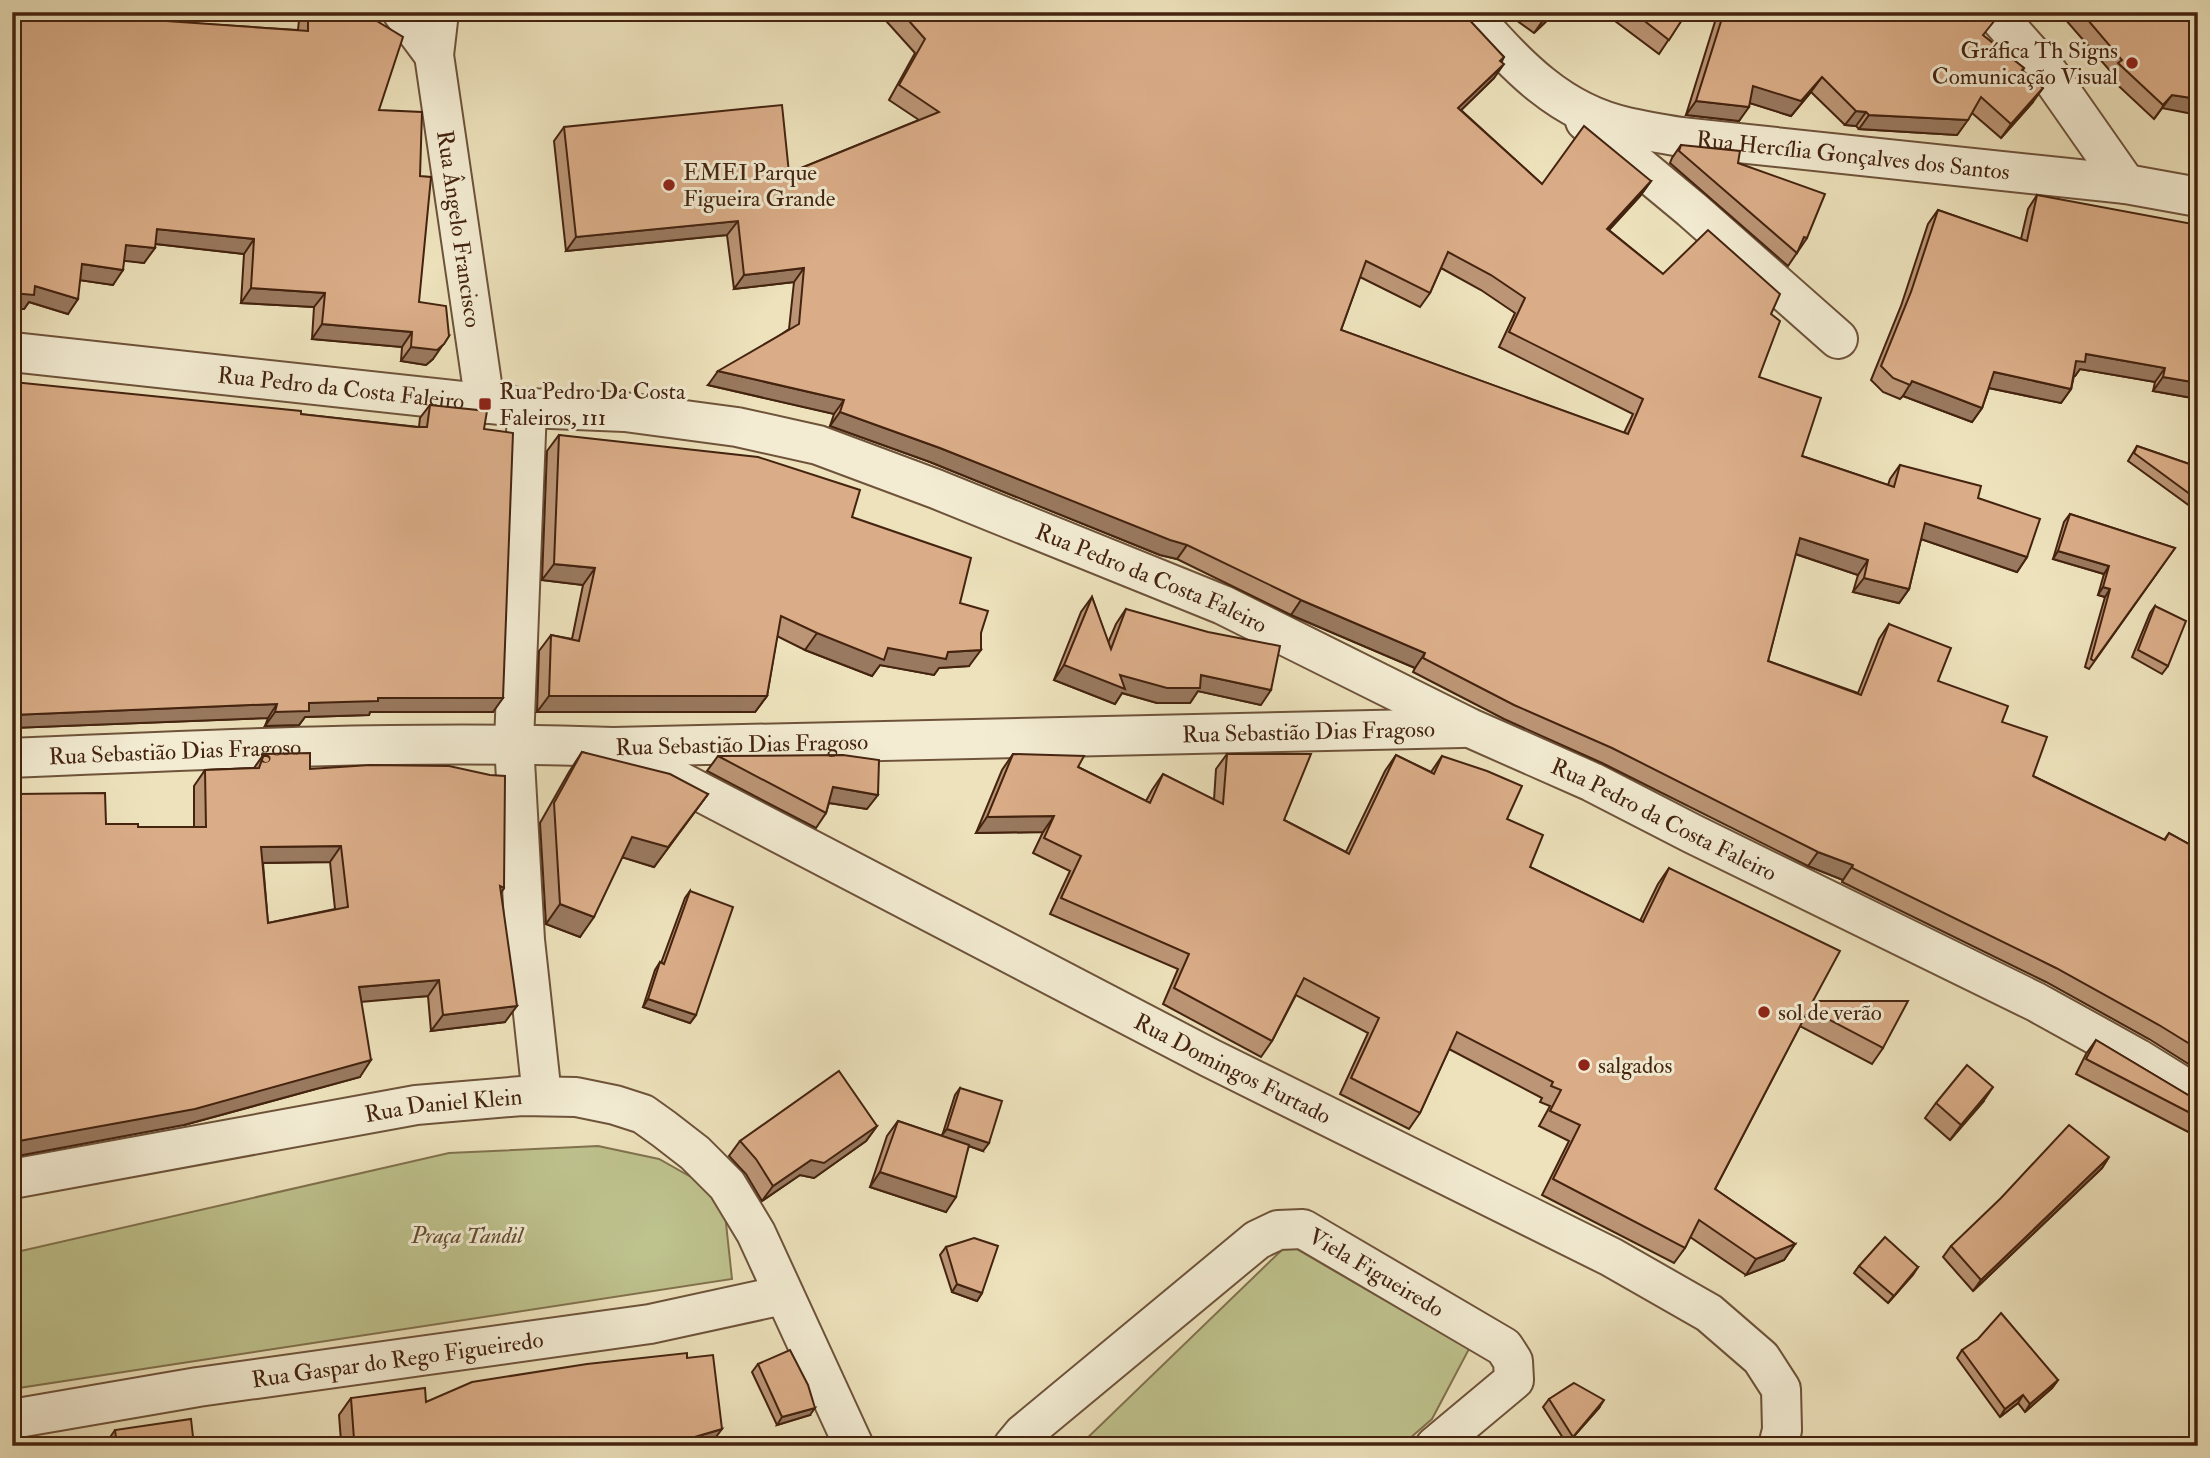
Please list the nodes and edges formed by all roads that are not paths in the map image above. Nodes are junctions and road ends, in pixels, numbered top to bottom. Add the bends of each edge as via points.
1 (402, 12) edge
2 (439, 12) edge
3 (1469, 12) edge
4 (1994, 12) edge
5 (434, 55) junction
6 (1556, 97) junction
7 (2126, 184) junction
8 (2198, 197) edge
9 (1838, 339) dead end
10 (12, 352) edge
11 (485, 404) junction
12 (527, 408) junction
13 (1470, 728) junction
14 (514, 743) junction
15 (613, 747) junction
16 (12, 758) edge
17 (542, 1096) junction
18 (2198, 1096) edge
19 (12, 1179) edge
20 (783, 1295) junction
21 (12, 1419) edge
22 (854, 1446) edge
23 (1013, 1446) edge
24 (1436, 1446) edge
25 (1777, 1446) edge

1 - 5 street
2 - 5 street
3 - 6 street, Rua Hercília Gonçalves dos Santos via 1523,71
4 - 7 street via 2049,74
5 - 11 street, Rua Ângelo Francisco
6 - 7 street, Rua Hercília Gonçalves dos Santos via 1625,127 1681,136
6 - 9 street
7 - 8 street, Rua Hercília Gonçalves dos Santos
10 - 11 street, Rua Pedro da Costa Faleiro
11 - 12 street, Rua Pedro da Costa Faleiro
12 - 13 street, Rua Pedro da Costa Faleiro via 625,412 737,427 818,444 1223,605
12 - 14 street
13 - 15 street, Rua Sebastião Dias Fragoso
13 - 18 street, Rua Pedro da Costa Faleiro via 1592,782 2036,1002
14 - 15 street, Rua Sebastião Dias Fragoso
14 - 16 street, Rua Sebastião Dias Fragoso
14 - 17 street via 525,940
15 - 25 street, Rua Domingos Furtado via 1210,1058 1661,1284 1709,1313 1761,1358 1782,1389 1782,1430
17 - 19 street, Rua Daniel Klein via 416,1105
17 - 20 street, Rua Daniel Klein via 576,1097 643,1114 695,1153 727,1185 756,1233
20 - 21 street, Rua Gaspar do Rego Figueiredo via 650,1324 198,1387
20 - 22 street, Rua Daniel Klein
23 - 24 street, Viela Figueiredo via 1258,1240 1278,1230 1303,1229 1504,1347 1513,1361 1514,1380

